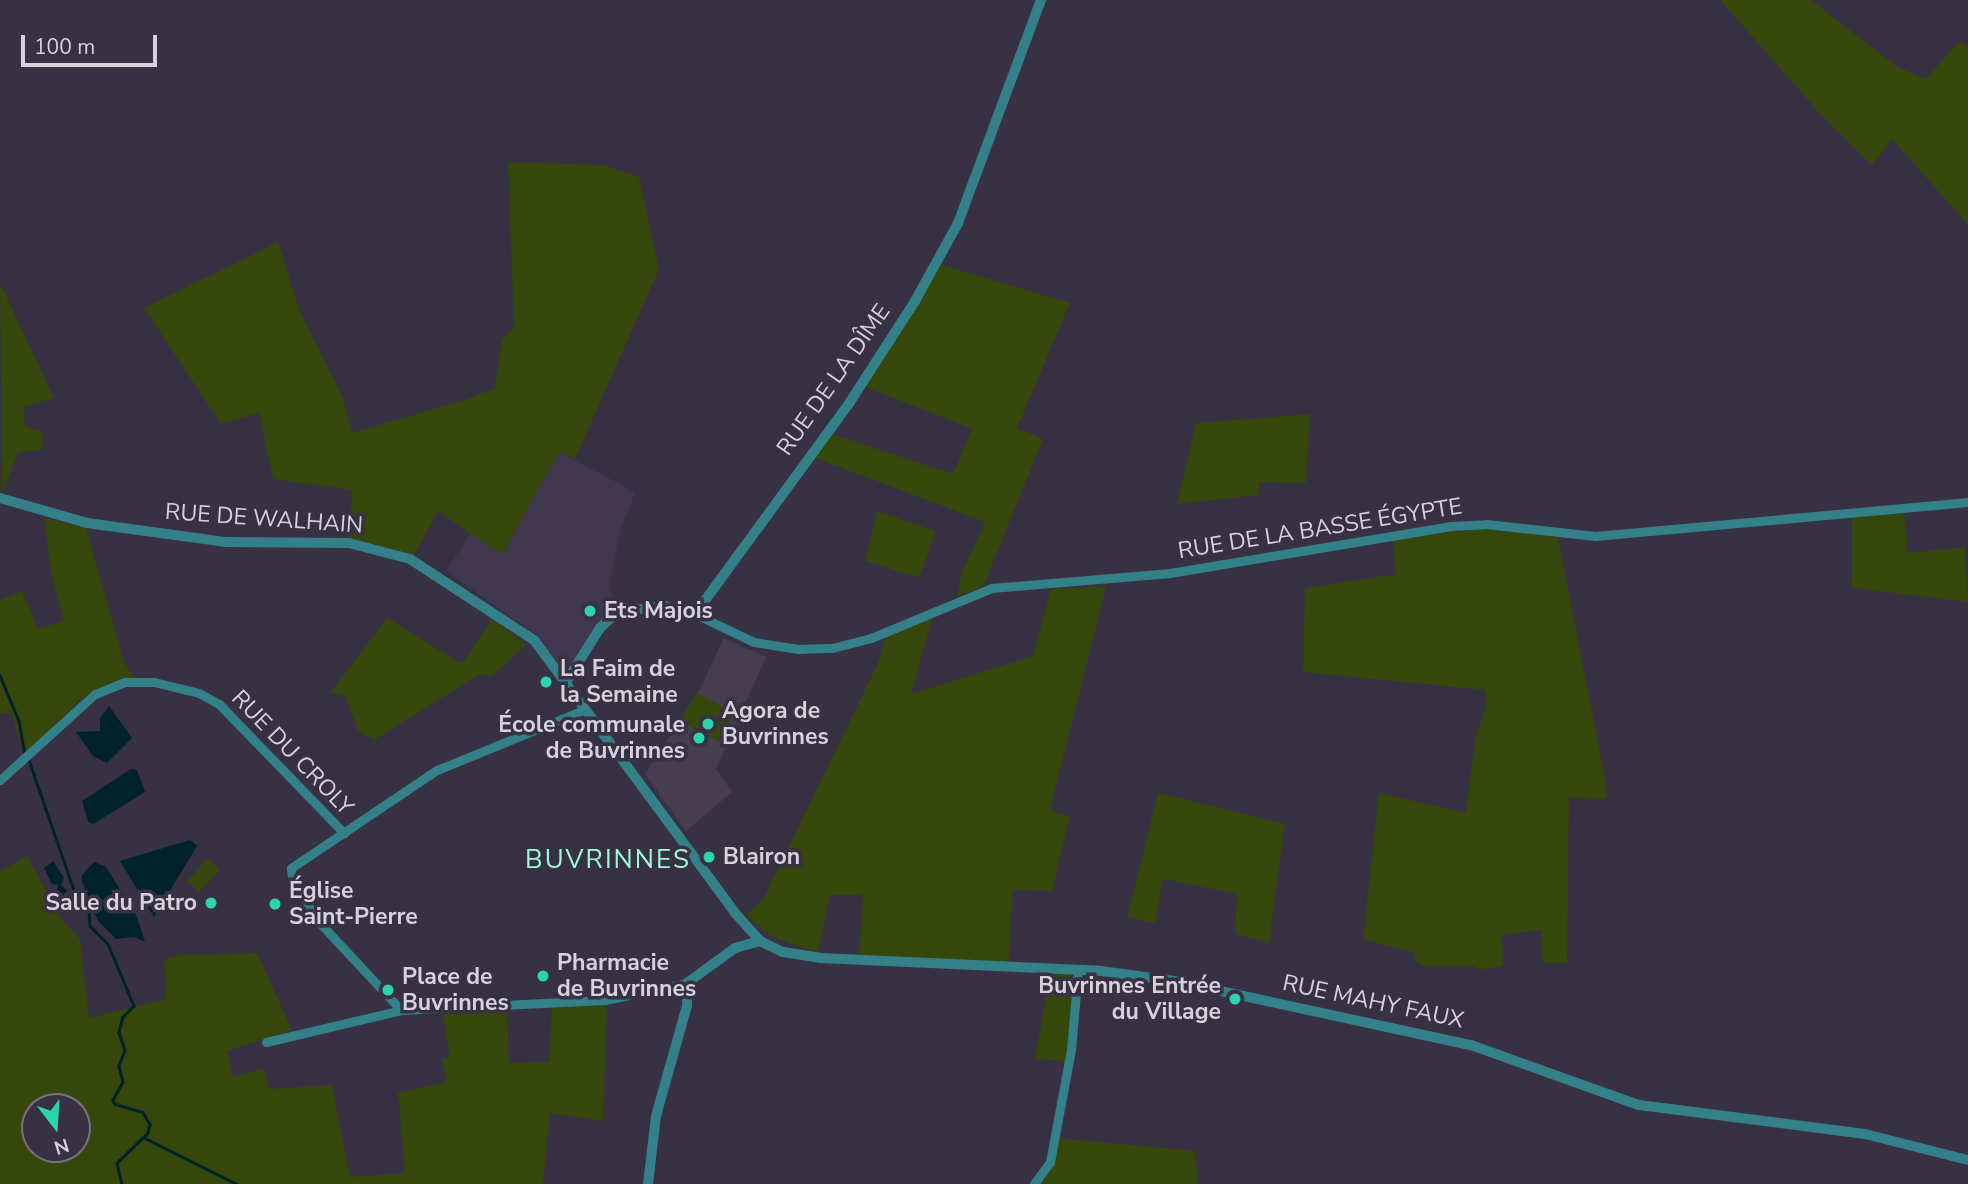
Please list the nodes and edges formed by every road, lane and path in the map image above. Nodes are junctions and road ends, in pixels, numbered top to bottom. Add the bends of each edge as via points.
1 (1041, 0) edge
2 (0, 498) edge
3 (1968, 502) edge
4 (695, 614) junction
5 (566, 682) junction
6 (583, 710) junction
7 (0, 780) edge
8 (344, 833) junction
9 (760, 941) junction
10 (1078, 970) junction
11 (687, 983) junction
12 (401, 1010) junction
13 (266, 1042) dead end
14 (1968, 1160) edge
15 (648, 1184) edge
16 (1034, 1184) edge

1 - 4 street, RUE DE LA DÎME via 975,183 921,290 850,402
2 - 5 street, RUE DE WALHAIN via 68,519 192,538 349,543 392,552 513,623 534,639
3 - 4 street, RUE DE LA BASSE ÉGYPTE via 1595,536 1486,524 1451,526 1170,573 992,588 871,638 832,648 798,649 754,642
4 - 5 street via 665,606 617,612 600,628
5 - 6 street, RUE DE WALHAIN
6 - 8 street via 437,770
6 - 9 street, RUE DE WALHAIN
7 - 8 street, RUE DU CROLY via 95,694 125,682 154,682 199,693 219,704
8 - 12 street via 289,873 320,923
9 - 10 street, RUE MAHY FAUX via 820,958
9 - 11 street via 735,948
10 - 14 street, RUE MAHY FAUX via 1174,981 1471,1045 1639,1105 1865,1134
10 - 16 street via 1069,1064 1050,1162
11 - 12 street via 609,999
11 - 15 street via 687,1006 656,1116
12 - 13 street

